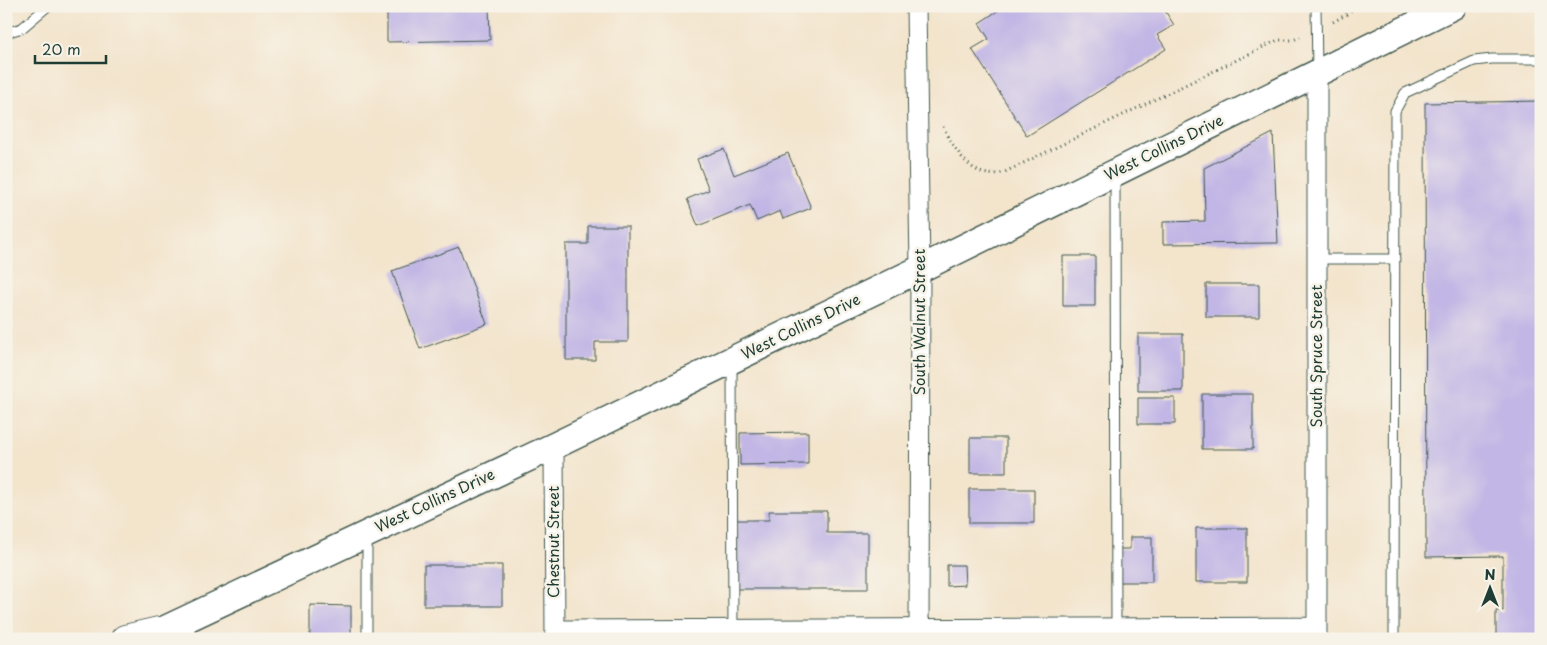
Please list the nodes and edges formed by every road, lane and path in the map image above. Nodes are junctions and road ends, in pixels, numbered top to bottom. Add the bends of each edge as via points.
1 (48, 6) edge
2 (916, 6) edge
3 (1316, 6) edge
4 (1354, 6) edge
5 (1453, 6) edge
6 (1316, 31) junction
7 (6, 33) edge
8 (1541, 59) edge
9 (1317, 73) junction
10 (943, 126) dead end
11 (1115, 172) junction
12 (1317, 260) junction
13 (1395, 260) junction
14 (920, 269) junction
15 (732, 360) junction
16 (554, 446) junction
17 (367, 533) junction
18 (185, 629) edge
19 (1116, 633) edge
20 (1317, 633) edge
21 (733, 634) edge
22 (919, 634) edge
23 (152, 635) edge
24 (555, 635) edge
25 (125, 639) edge
26 (367, 639) edge
27 (1394, 639) edge

1 - 7 lane via 22,28
2 - 14 street, South Walnut Street
3 - 6 lane
4 - 6 path via 1349,13
5 - 9 main road, West Collins Drive
6 - 9 lane
6 - 10 path via 1293,40 1278,40 995,176 970,167
8 - 13 lane via 1474,61 1405,93 1395,111
9 - 11 main road, West Collins Drive
9 - 12 street, South Spruce Street
11 - 14 main road, West Collins Drive
11 - 19 lane
12 - 13 lane
12 - 20 street, South Spruce Street
13 - 27 lane
14 - 15 main road, West Collins Drive
14 - 22 street, South Walnut Street
15 - 16 main road, West Collins Drive
15 - 21 lane
16 - 17 main road, West Collins Drive
16 - 24 street, Chestnut Street
17 - 18 main road, West Collins Drive
17 - 26 lane
18 - 23 main road, West Collins Drive
19 - 20 street
19 - 22 street
21 - 22 street
21 - 24 street
23 - 25 main road

